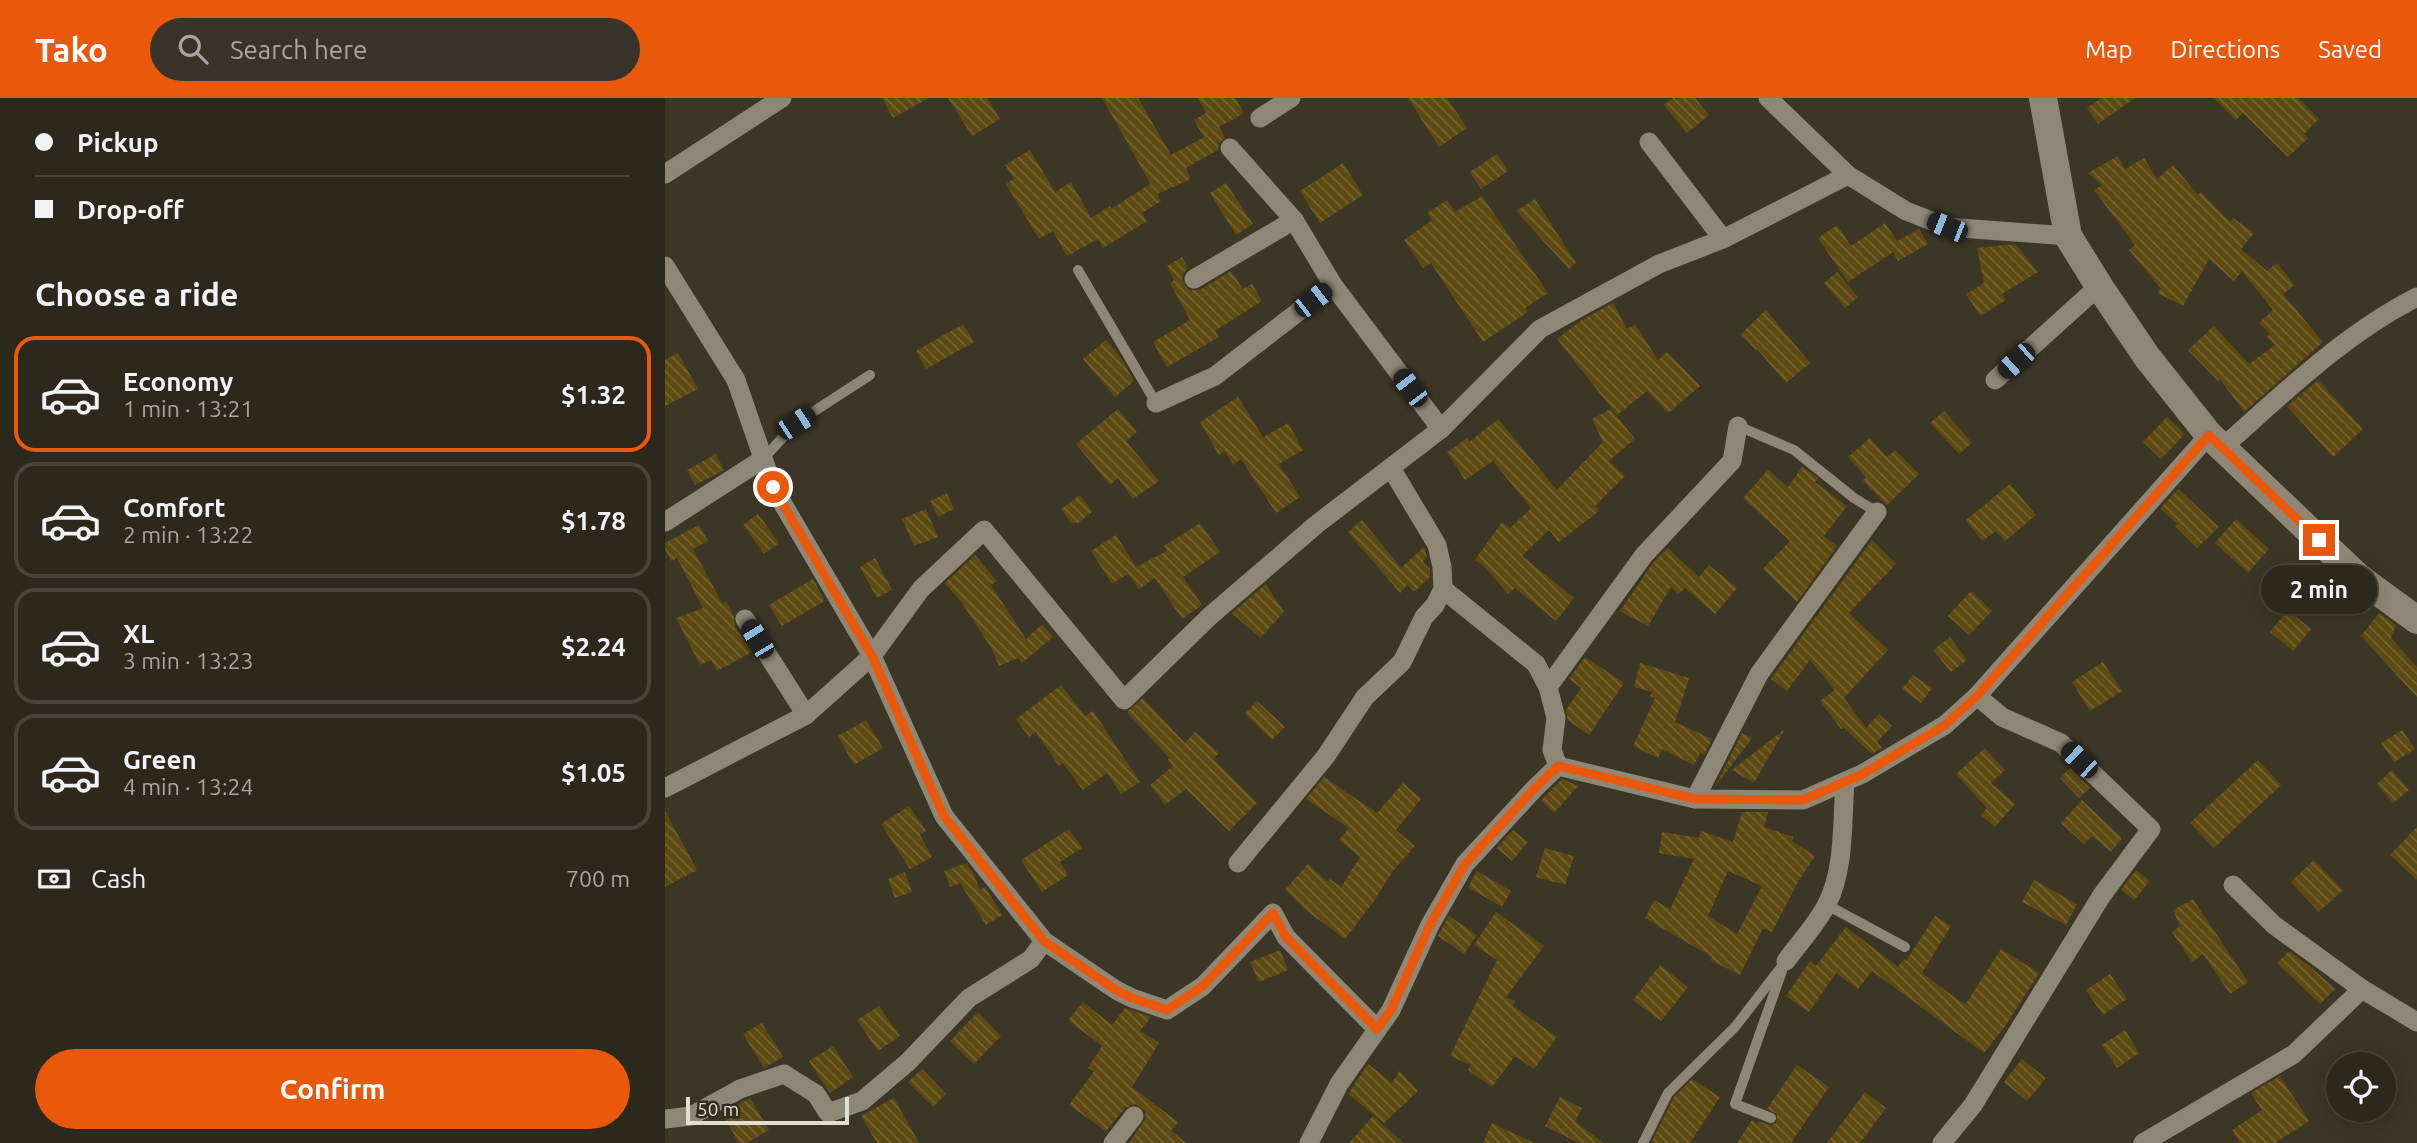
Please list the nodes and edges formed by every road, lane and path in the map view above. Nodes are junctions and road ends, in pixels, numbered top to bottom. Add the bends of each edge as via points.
1 (782, 98) edge
2 (1291, 98) edge
3 (1768, 98) edge
4 (2043, 98) edge
5 (1260, 118) dead end
6 (1649, 142) dead end
7 (1230, 148) dead end
8 (665, 173) edge
9 (1848, 175) junction
10 (1294, 220) junction
11 (2068, 236) junction
12 (1723, 239) junction
13 (665, 266) edge
14 (1078, 270) dead end
15 (1194, 279) dead end
16 (1333, 285) junction
17 (2099, 286) junction
18 (2417, 297) edge
19 (870, 375) dead end
20 (1995, 380) dead end
21 (1156, 403) joint
22 (1738, 426) joint
23 (1441, 429) junction
24 (2216, 441) junction
25 (763, 459) junction
26 (1391, 468) junction
27 (1877, 512) joint
28 (665, 522) edge
29 (1443, 589) junction
30 (745, 619) dead end
31 (2417, 620) edge
32 (872, 656) junction
33 (1548, 687) junction
34 (1977, 696) junction
35 (806, 715) junction
36 (1558, 766) junction
37 (1845, 782) junction
38 (665, 788) edge
39 (1695, 799) junction
40 (1238, 863) dead end
41 (2233, 885) dead end
42 (1827, 905) junction
43 (1044, 941) junction
44 (1905, 947) dead end
45 (1786, 961) junction
46 (2362, 989) junction
47 (2417, 1022) edge
48 (1377, 1029) junction
49 (1134, 1116) dead end
50 (1771, 1118) dead end
51 (665, 1119) edge
52 (1113, 1143) edge
53 (1309, 1143) edge
54 (1643, 1143) edge
55 (1942, 1143) edge
56 (2143, 1143) edge

1 - 8 street
2 - 5 street
3 - 9 street
4 - 11 street
6 - 12 street
7 - 10 street
9 - 11 street via 1906,211 1947,227
9 - 12 street
10 - 15 street
10 - 16 street
11 - 17 street
12 - 23 street via 1659,264 1540,329
13 - 25 street via 736,380
14 - 21 lane
16 - 21 street via 1215,376
16 - 23 street
17 - 20 street
17 - 24 street via 2147,357
18 - 24 street via 2387,312
19 - 25 lane via 796,423
22 - 27 lane via 1794,450
22 - 33 street via 1732,461 1644,555
23 - 26 street
24 - 31 street via 2358,577
24 - 34 street
25 - 28 street
25 - 32 street via 773,487
26 - 29 street via 1437,545
26 - 32 street via 1230,599 1124,700 984,530 921,589
27 - 39 street via 1759,674
29 - 33 street via 1536,664
29 - 40 street via 1402,662 1365,698 1326,756
30 - 35 street
32 - 35 street
32 - 43 street via 944,816
33 - 36 street via 1556,718 1552,750
34 - 37 street via 1945,725
34 - 55 street via 2002,718 2061,743 2151,830 2102,895 1973,1105
35 - 38 street
36 - 39 street
36 - 48 street via 1465,864
37 - 39 street via 1803,800
37 - 42 street via 1840,856
41 - 46 street via 2274,925
42 - 44 lane
42 - 45 street
43 - 48 street via 1116,990 1167,1010 1203,986 1273,913 1286,937
43 - 51 street via 1031,959 969,998 908,1062 862,1101 828,1113 816,1094 784,1074 740,1089 691,1116
45 - 50 lane via 1735,1104
45 - 54 lane via 1735,1027 1668,1093
46 - 47 street
46 - 56 street via 2294,1054
48 - 53 street via 1339,1084
49 - 52 street

